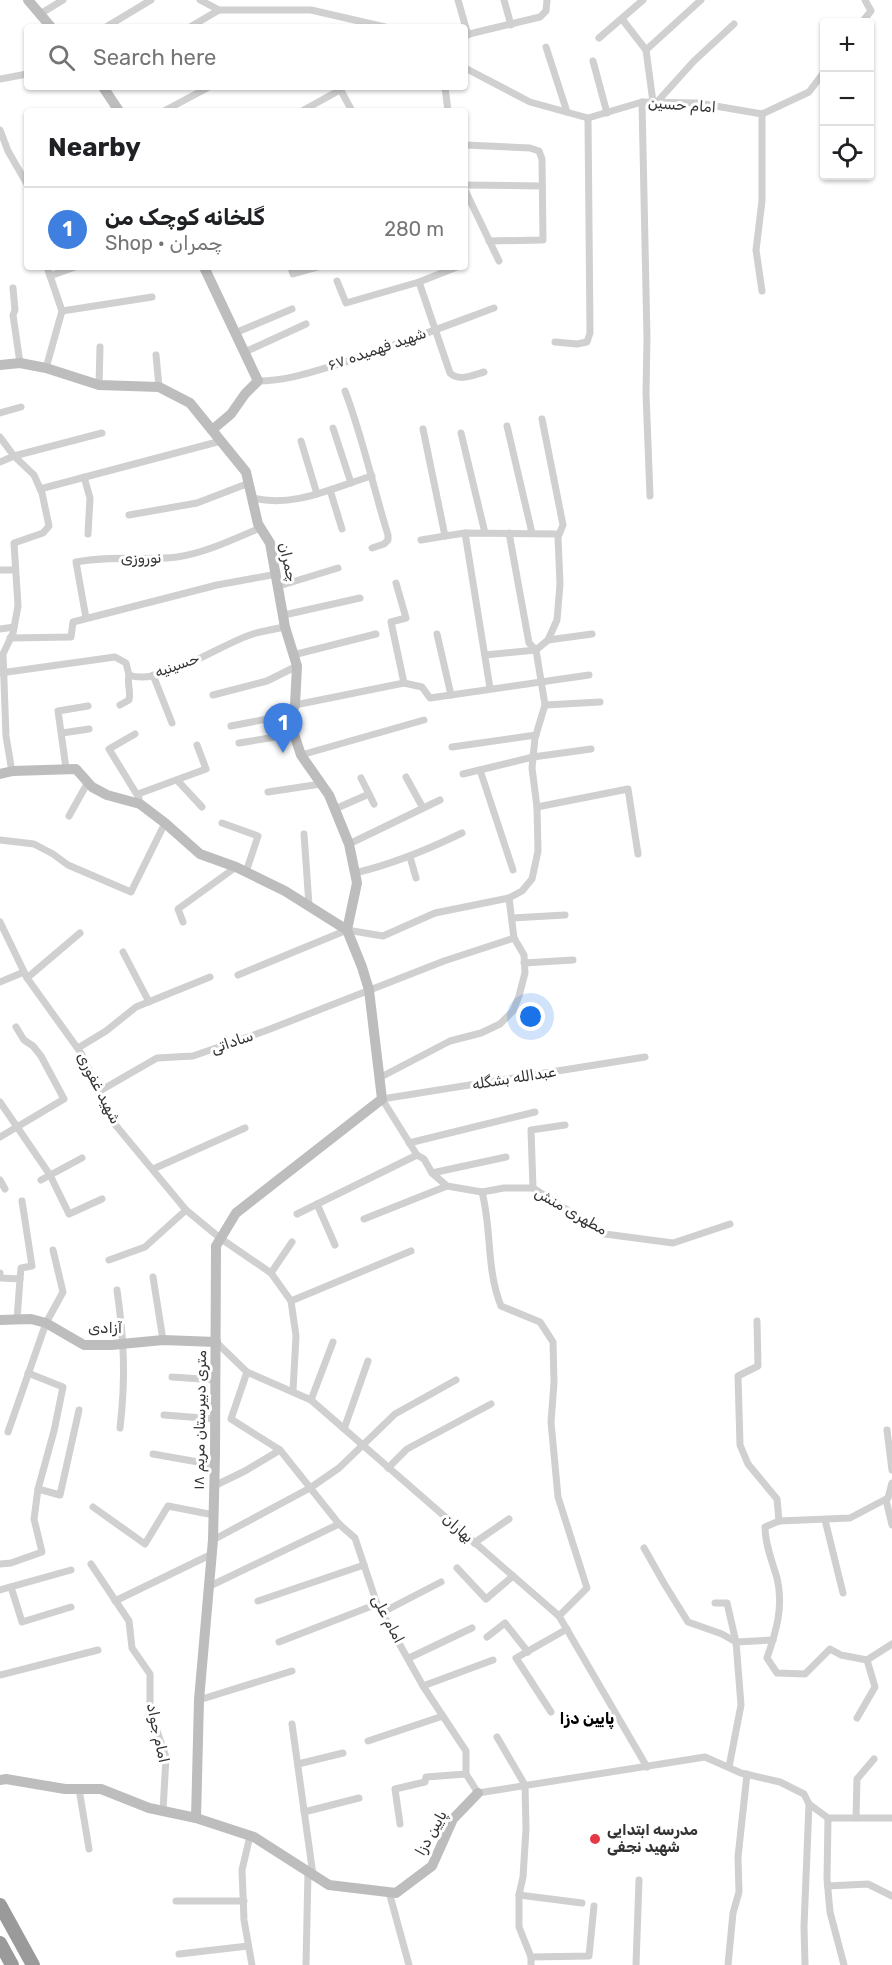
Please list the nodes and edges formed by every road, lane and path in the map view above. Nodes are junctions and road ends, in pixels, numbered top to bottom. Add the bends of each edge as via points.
1 (28, 0) edge
2 (63, 0) edge
3 (151, 0) edge
4 (200, 0) edge
5 (306, 0) edge
6 (458, 0) edge
7 (504, 0) edge
8 (547, 0) edge
9 (644, 0) edge
10 (701, 0) edge
11 (866, 0) edge
12 (219, 10) junction
13 (311, 10) junction
14 (40, 14) junction
15 (865, 18) edge
16 (622, 19) junction
17 (48, 24) edge
18 (111, 24) edge
19 (195, 24) edge
20 (372, 24) edge
21 (464, 24) edge
22 (734, 24) dead end
23 (511, 25) junction
24 (468, 35) edge
25 (599, 38) dead end
26 (546, 47) dead end
27 (646, 50) junction
28 (593, 61) dead end
29 (468, 70) edge
30 (24, 75) edge
31 (820, 78) edge
32 (0, 79) edge
33 (105, 90) edge
34 (203, 90) edge
35 (338, 90) edge
36 (341, 90) edge
37 (445, 90) edge
38 (642, 102) junction
39 (655, 102) junction
40 (117, 108) edge
41 (170, 108) edge
42 (307, 108) edge
43 (350, 108) edge
44 (448, 108) edge
45 (567, 112) junction
46 (607, 113) junction
47 (762, 114) junction
48 (588, 118) junction
49 (0, 130) edge
50 (468, 145) edge
51 (24, 179) edge
52 (468, 184) edge
53 (542, 186) junction
54 (468, 196) edge
55 (489, 241) junction
56 (499, 261) dead end
57 (48, 270) edge
58 (67, 270) edge
59 (205, 270) edge
60 (292, 270) edge
61 (307, 270) edge
62 (449, 270) edge
63 (50, 276) junction
64 (337, 281) dead end
65 (419, 282) junction
66 (13, 288) dead end
67 (762, 291) dead end
68 (152, 297) dead end
69 (495, 308) dead end
70 (292, 309) dead end
71 (62, 310) junction
72 (306, 324) dead end
73 (436, 329) junction
74 (236, 333) junction
75 (555, 342) dead end
76 (100, 347) dead end
77 (245, 352) junction
78 (156, 355) dead end
79 (20, 363) junction
80 (0, 365) edge
81 (46, 368) junction
82 (484, 372) dead end
83 (258, 381) junction
84 (99, 385) junction
85 (159, 387) junction
86 (345, 391) dead end
87 (21, 407) dead end
88 (0, 413) edge
89 (542, 419) dead end
90 (507, 426) dead end
91 (333, 428) dead end
92 (423, 429) dead end
93 (212, 430) junction
94 (102, 433) dead end
95 (461, 433) dead end
96 (0, 437) edge
97 (221, 441) junction
98 (301, 441) dead end
99 (14, 456) junction
100 (0, 462) edge
101 (372, 476) junction
102 (84, 477) junction
103 (249, 483) junction
104 (351, 483) junction
105 (40, 489) junction
106 (330, 490) junction
107 (317, 494) junction
108 (650, 496) dead end
109 (252, 498) junction
110 (129, 515) dead end
111 (260, 528) junction
112 (342, 529) dead end
113 (465, 533) junction
114 (485, 533) junction
115 (509, 533) junction
116 (532, 533) junction
117 (88, 534) dead end
118 (559, 534) junction
119 (445, 536) junction
120 (421, 540) dead end
121 (372, 548) dead end
122 (338, 568) dead end
123 (0, 570) edge
124 (15, 570) junction
125 (278, 580) junction
126 (396, 583) dead end
127 (360, 598) dead end
128 (284, 615) junction
129 (86, 618) junction
130 (14, 627) junction
131 (285, 627) junction
132 (0, 629) edge
133 (376, 634) dead end
134 (437, 634) dead end
135 (592, 634) dead end
136 (10, 638) junction
137 (548, 640) junction
138 (536, 650) junction
139 (485, 655) junction
140 (295, 660) junction
141 (2, 673) edge
142 (129, 675) junction
143 (153, 675) junction
144 (589, 675) dead end
145 (541, 681) junction
146 (404, 683) junction
147 (490, 688) junction
148 (213, 695) dead end
149 (451, 695) junction
150 (600, 702) dead end
151 (120, 705) dead end
152 (545, 705) junction
153 (88, 706) dead end
154 (293, 710) junction
155 (424, 720) dead end
156 (172, 723) dead end
157 (231, 726) dead end
158 (89, 729) dead end
159 (62, 733) junction
160 (135, 734) dead end
161 (294, 734) junction
162 (536, 735) junction
163 (239, 743) dead end
164 (197, 745) dead end
165 (452, 747) dead end
166 (591, 748) dead end
167 (301, 755) junction
168 (533, 758) junction
169 (66, 768) junction
170 (480, 770) junction
171 (12, 771) junction
172 (0, 774) edge
173 (463, 774) dead end
174 (406, 777) dead end
175 (361, 778) dead end
176 (177, 780) junction
177 (88, 782) junction
178 (321, 784) junction
179 (268, 792) dead end
180 (138, 794) junction
181 (369, 794) junction
182 (440, 800) dead end
183 (374, 804) dead end
184 (143, 807) junction
185 (202, 807) dead end
186 (537, 807) junction
187 (423, 808) junction
188 (335, 809) junction
189 (69, 816) dead end
190 (165, 823) junction
191 (222, 823) dead end
192 (462, 833) dead end
193 (304, 834) dead end
194 (0, 840) edge
195 (349, 844) junction
196 (638, 854) dead end
197 (410, 857) junction
198 (241, 869) junction
199 (513, 870) dead end
200 (355, 873) junction
201 (416, 878) dead end
202 (509, 898) junction
203 (309, 905) junction
204 (565, 915) dead end
205 (512, 918) junction
206 (0, 921) edge
207 (183, 922) dead end
208 (347, 930) junction
209 (80, 933) dead end
210 (514, 938) junction
211 (123, 952) dead end
212 (573, 960) dead end
213 (524, 963) junction
214 (25, 975) junction
215 (238, 975) dead end
216 (210, 977) dead end
217 (0, 982) edge
218 (369, 990) junction
219 (150, 1002) junction
220 (16, 1027) dead end
221 (78, 1048) junction
222 (645, 1057) dead end
223 (381, 1077) junction
224 (98, 1092) junction
225 (382, 1099) junction
226 (0, 1102) edge
227 (535, 1112) dead end
228 (565, 1125) dead end
229 (17, 1126) junction
230 (245, 1128) dead end
231 (0, 1137) edge
232 (410, 1143) junction
233 (417, 1155) junction
234 (506, 1157) dead end
235 (82, 1158) dead end
236 (153, 1169) junction
237 (432, 1173) junction
238 (50, 1175) junction
239 (0, 1180) edge
240 (41, 1180) dead end
241 (447, 1186) junction
242 (533, 1188) junction
243 (5, 1189) dead end
244 (482, 1192) junction
245 (102, 1199) dead end
246 (22, 1201) dead end
247 (317, 1204) junction
248 (186, 1210) junction
249 (297, 1214) dead end
250 (364, 1219) dead end
251 (730, 1224) dead end
252 (220, 1238) junction
253 (292, 1242) dead end
254 (335, 1245) dead end
255 (53, 1250) dead end
256 (411, 1251) dead end
257 (109, 1260) dead end
258 (0, 1273) edge
259 (271, 1274) junction
260 (153, 1278) dead end
261 (20, 1279) junction
262 (117, 1290) dead end
263 (291, 1301) junction
264 (17, 1319) junction
265 (0, 1320) edge
266 (757, 1321) dead end
267 (46, 1323) junction
268 (163, 1340) junction
269 (216, 1342) junction
270 (333, 1342) dead end
271 (124, 1344) junction
272 (368, 1361) dead end
273 (247, 1372) junction
274 (28, 1373) junction
275 (172, 1377) dead end
276 (216, 1380) junction
277 (456, 1380) dead end
278 (293, 1391) junction
279 (311, 1400) junction
280 (491, 1404) dead end
281 (79, 1410) dead end
282 (164, 1415) dead end
283 (216, 1419) junction
284 (120, 1428) dead end
285 (344, 1429) junction
286 (887, 1430) dead end
287 (8, 1432) dead end
288 (363, 1446) junction
289 (281, 1451) junction
290 (153, 1454) dead end
291 (215, 1465) junction
292 (388, 1468) junction
293 (892, 1470) edge
294 (892, 1483) edge
295 (214, 1486) junction
296 (310, 1488) junction
297 (38, 1490) junction
298 (886, 1500) junction
299 (93, 1507) dead end
300 (213, 1515) junction
301 (509, 1519) dead end
302 (825, 1520) junction
303 (779, 1521) junction
304 (339, 1524) junction
305 (892, 1525) edge
306 (213, 1540) junction
307 (474, 1543) junction
308 (644, 1548) dead end
309 (212, 1554) junction
310 (0, 1564) edge
311 (91, 1564) dead end
312 (364, 1565) junction
313 (457, 1568) dead end
314 (71, 1570) dead end
315 (513, 1576) junction
316 (441, 1582) dead end
317 (11, 1587) junction
318 (208, 1587) junction
319 (0, 1590) edge
320 (843, 1593) dead end
321 (115, 1601) junction
322 (258, 1601) dead end
323 (715, 1603) dead end
324 (377, 1604) junction
325 (71, 1607) dead end
326 (383, 1612) junction
327 (559, 1616) junction
328 (472, 1628) dead end
329 (567, 1629) junction
330 (487, 1637) dead end
331 (773, 1640) junction
332 (279, 1642) dead end
333 (736, 1642) junction
334 (892, 1644) edge
335 (98, 1650) dead end
336 (528, 1652) junction
337 (409, 1658) junction
338 (493, 1660) dead end
339 (867, 1660) junction
340 (292, 1671) dead end
341 (0, 1675) edge
342 (423, 1686) junction
343 (200, 1700) junction
344 (551, 1712) dead end
345 (443, 1716) junction
346 (856, 1718) dead end
347 (292, 1724) dead end
348 (497, 1737) dead end
349 (368, 1741) dead end
350 (343, 1753) dead end
351 (874, 1759) dead end
352 (298, 1764) junction
353 (647, 1767) junction
354 (729, 1767) junction
355 (466, 1774) junction
356 (747, 1774) junction
357 (0, 1780) edge
358 (525, 1785) junction
359 (79, 1789) junction
360 (478, 1793) junction
361 (359, 1798) dead end
362 (809, 1804) junction
363 (163, 1811) junction
364 (304, 1812) junction
365 (196, 1818) junction
366 (828, 1818) junction
367 (856, 1818) junction
368 (892, 1818) edge
369 (400, 1824) dead end
370 (250, 1836) junction
371 (89, 1849) dead end
372 (310, 1873) junction
373 (639, 1880) dead end
374 (828, 1886) junction
375 (389, 1892) junction
376 (519, 1895) junction
377 (892, 1896) edge
378 (176, 1901) dead end
379 (244, 1901) junction
380 (582, 1903) dead end
381 (0, 1905) edge
382 (594, 1906) dead end
383 (248, 1946) junction
384 (179, 1954) dead end
385 (531, 1961) edge
386 (33, 1965) edge
387 (252, 1965) edge
388 (306, 1965) edge
389 (409, 1965) edge
390 (636, 1965) edge
391 (728, 1965) edge
392 (805, 1965) edge
393 (844, 1965) edge

1 - 14 street
2 - 14 street
3 - 18 street
4 - 12 street
5 - 13 street
6 - 21 street
7 - 23 street
8 - 23 street via 546,11 540,17
9 - 16 street
10 - 27 street
11 - 15 street via 871,11
12 - 13 street
12 - 19 street
13 - 20 street
14 - 17 street
16 - 25 street
16 - 27 street
22 - 39 street
23 - 24 street
26 - 45 street
27 - 39 street
28 - 46 street
29 - 45 street via 530,102
30 - 32 street
31 - 47 street via 809,92
33 - 40 street
34 - 41 street
35 - 42 street
36 - 43 street
37 - 44 street
38 - 39 street, امام حسین
38 - 46 street, امام حسین
38 - 108 street
39 - 47 street, امام حسین via 698,103
45 - 48 street
46 - 48 street, امام حسین
47 - 67 street via 762,201 756,250
48 - 75 street via 590,333 587,342
49 - 51 street
50 - 53 street via 530,148 539,152
52 - 53 street
53 - 55 street via 543,240
54 - 55 street
55 - 56 street
57 - 63 street
58 - 63 street
59 - 74 street
60 - 61 street via 293,274
62 - 65 street
63 - 71 street
64 - 65 street via 346,303
65 - 73 street
66 - 79 street
68 - 71 street
69 - 73 street, شهید فهمیده ۶۷
70 - 74 street
71 - 81 street
72 - 77 street
73 - 82 street via 454,377
73 - 83 street, شهید فهمیده ۶۷ via 315,371
74 - 77 street
76 - 84 street
77 - 83 street
78 - 85 street
79 - 80 street, چمران
79 - 81 street, چمران
81 - 84 street, چمران
83 - 93 street
84 - 85 street, چمران
85 - 93 street, چمران via 190,403
86 - 101 street
87 - 88 street
89 - 118 street via 563,525
90 - 116 street
91 - 104 street
92 - 119 street
93 - 97 street, چمران
94 - 99 street
95 - 114 street
96 - 99 street
97 - 102 street
97 - 103 street, چمران via 246,472
98 - 107 street
99 - 100 street
99 - 105 street via 34,475
101 - 104 street
101 - 121 street via 388,535 384,544
102 - 105 street
102 - 117 street via 90,498
103 - 109 street, چمران
103 - 110 street via 197,503
104 - 106 street
105 - 124 street via 49,526 43,533 14,543
106 - 107 street
106 - 112 street
107 - 109 street via 288,502
109 - 111 street, چمران
111 - 125 street, چمران via 270,543
111 - 129 street, نوروزی via 179,556 75,562
113 - 114 street
113 - 119 street
113 - 139 street
114 - 115 street
115 - 116 street
115 - 138 street via 529,644
116 - 118 street
118 - 137 street via 557,620
119 - 120 street
122 - 125 street
123 - 124 street
124 - 130 street via 18,606
125 - 128 street, چمران
125 - 129 street via 217,585
126 - 146 street via 406,618 391,622
127 - 128 street
128 - 131 street, چمران
129 - 136 street via 73,622 71,637
130 - 132 street
130 - 136 street
131 - 140 street, چمران
131 - 143 street, حسینیه via 252,634 170,672
133 - 140 street
134 - 149 street
135 - 137 street
136 - 141 street via 3,654
137 - 138 street
138 - 139 street
138 - 145 street
139 - 147 street
140 - 148 street via 267,681
140 - 154 street, چمران
141 - 142 street via 115,657 126,663
141 - 171 street
142 - 143 street, حسینیه
142 - 151 street via 129,700
143 - 156 street
144 - 145 street
145 - 147 street
145 - 152 street
146 - 149 street via 422,687 430,698
146 - 154 street
147 - 149 street
150 - 152 street
152 - 162 street
153 - 159 street via 58,711
154 - 157 street
154 - 161 street, چمران
155 - 167 street
158 - 159 street
159 - 169 street
160 - 180 street via 109,749
161 - 163 street
161 - 167 street, چمران
162 - 165 street
162 - 168 street
164 - 176 street via 206,769
166 - 168 street
167 - 178 street, چمران
168 - 170 street
168 - 186 street
169 - 171 street
169 - 177 street via 76,769
170 - 173 street
170 - 199 street
171 - 172 street
174 - 187 street
175 - 181 street
176 - 180 street
176 - 185 street
177 - 184 street via 107,795
177 - 189 street
178 - 179 street
178 - 188 street, چمران
180 - 184 street
181 - 183 street
181 - 188 street
182 - 187 street
184 - 190 street
186 - 196 street via 627,789
186 - 202 street via 538,851 532,879
187 - 195 street
188 - 195 street, چمران
190 - 194 street via 131,892 68,865 34,844
190 - 198 street via 200,854
191 - 198 street via 258,836
192 - 197 street
193 - 203 street
195 - 200 street, چمران
197 - 200 street
197 - 201 street
198 - 203 street
198 - 207 street via 178,909
200 - 208 street, چمران via 357,883
202 - 205 street
202 - 208 street via 435,913 383,936
203 - 208 street
204 - 205 street
205 - 210 street
206 - 214 street, شهید غفوری
208 - 215 street
208 - 218 street
209 - 214 street
210 - 213 street
210 - 218 street, ساداتی
211 - 219 street
212 - 213 street
213 - 223 street via 519,996 513,1011 500,1024 450,1041
214 - 217 street
214 - 221 street, شهید غفوری
216 - 219 street
218 - 223 street
218 - 224 street, ساداتی via 192,1056 157,1059
219 - 221 street via 136,1007
220 - 229 street via 41,1056 64,1100
221 - 224 street, شهید غفوری
222 - 225 street, عبدالله بشگله
223 - 225 street
224 - 236 street, شهید غفوری via 113,1122
225 - 232 street
225 - 252 street, ۱۸ متری دبیرستان مریم via 236,1213
226 - 229 street
227 - 232 street
228 - 242 street via 531,1130
229 - 231 street
229 - 238 street
230 - 236 street
232 - 233 street
233 - 237 street
233 - 247 street
234 - 237 street
235 - 238 street
236 - 248 street, شهید غفوری
237 - 241 street
238 - 240 street
238 - 245 street via 69,1214
239 - 243 street
241 - 244 street, مطهری منش
241 - 250 street
242 - 244 street, مطهری منش
242 - 251 street, مطهری منش via 605,1233 673,1243
244 - 327 street via 492,1275 501,1306 540,1322 553,1342 551,1422 558,1497 587,1588
246 - 261 street via 32,1266 21,1268
247 - 249 street
247 - 254 street
248 - 252 street, شهید غفوری
248 - 257 street via 145,1247
252 - 259 street, شهید غفوری
252 - 269 street, ۱۸ متری دبیرستان مریم via 216,1246
253 - 259 street
255 - 267 street via 63,1292
256 - 263 street
258 - 261 street via 0,1278
259 - 263 street, شهید غفوری
260 - 268 street
261 - 264 street
262 - 271 street
263 - 278 street via 296,1336
264 - 265 street, آزادی
264 - 267 street, آزادی
266 - 303 street via 758,1366 738,1376 740,1445 748,1464 777,1499
267 - 271 street, آزادی via 84,1345
267 - 274 street
268 - 269 street, آزادی
268 - 271 street, آزادی
269 - 273 street, بهاران
269 - 276 street, ۱۸ متری دبیرستان مریم
270 - 279 street
271 - 284 street
272 - 285 street
273 - 278 street, بهاران
273 - 289 street, امام علی via 231,1419
274 - 287 street
274 - 297 street via 63,1388
275 - 276 street
276 - 283 street, ۱۸ متری دبیرستان مریم
277 - 288 street via 395,1414
278 - 279 street, بهاران
279 - 285 street, بهاران
280 - 292 street via 407,1449
281 - 297 street via 60,1495
282 - 283 street
283 - 291 street, ۱۸ متری دبیرستان مریم
285 - 288 street, بهاران
286 - 293 street
288 - 292 street, بهاران
288 - 296 street
289 - 295 street
289 - 296 street, امام علی
290 - 291 street
291 - 295 street, ۱۸ متری دبیرستان مریم
292 - 307 street, بهاران
294 - 298 street
295 - 300 street, ۱۸ متری دبیرستان مریم
296 - 304 street, امام علی
296 - 306 street
297 - 310 street via 34,1519 42,1552
298 - 302 street via 850,1518
298 - 305 street
299 - 300 street via 145,1544 168,1506
300 - 306 street, ۱۸ متری دبیرستان مریم
301 - 307 street
302 - 303 street
302 - 320 street
303 - 331 street via 765,1527 780,1611
304 - 312 street, امام علی via 355,1538
304 - 318 street
306 - 309 street, ۱۸ متری دبیرستان مریم
307 - 315 street, بهاران
308 - 333 street via 688,1622
309 - 318 street, ۱۸ متری دبیرستان مریم
309 - 321 street
311 - 321 street, امام جواد
312 - 322 street
312 - 324 street, امام علی
313 - 315 street via 486,1599
314 - 317 street
315 - 327 street, بهاران
316 - 326 street
317 - 319 street
317 - 325 street via 22,1622
318 - 343 street, ۱۸ متری دبیرستان مریم
321 - 363 street, امام جواد via 129,1621 132,1648 150,1674 150,1711 166,1757
323 - 333 street via 727,1603
324 - 326 street, امام علی
324 - 332 street
326 - 337 street, امام علی
327 - 329 street, بهاران
328 - 337 street
329 - 336 street
329 - 353 street, بهاران
330 - 336 street via 505,1623
331 - 333 street
331 - 339 street via 767,1658 777,1673 805,1674 830,1649
333 - 354 street via 741,1705
334 - 339 street
335 - 341 street
336 - 344 street via 516,1658
337 - 342 street, امام علی
338 - 342 street
339 - 346 street via 875,1687
340 - 343 street
342 - 345 street, امام علی
343 - 365 street, ۱۸ متری دبیرستان مریم
345 - 349 street
345 - 355 street, امام علی via 466,1751
347 - 352 street
348 - 358 street
350 - 352 street
351 - 367 street via 857,1779
352 - 364 street
353 - 354 street via 705,1757
353 - 358 street
354 - 356 street
355 - 360 street, امام علی
355 - 369 street via 426,1777 425,1782 395,1788
356 - 362 street via 780,1782 804,1794
356 - 391 street via 738,1857 739,1892
357 - 359 street
358 - 360 street
358 - 376 street via 526,1829
359 - 363 street via 101,1789
359 - 371 street
360 - 375 street, پایین دزا via 453,1819 432,1866 396,1893
361 - 364 street
362 - 366 street
362 - 392 street
363 - 365 street
364 - 372 street
365 - 370 street
366 - 367 street
366 - 374 street
367 - 368 street
370 - 372 street
370 - 379 street via 242,1870
372 - 375 street via 329,1885
372 - 388 street
373 - 390 street
374 - 377 street via 868,1884
374 - 393 street via 830,1912
375 - 389 street
376 - 380 street
376 - 385 street via 519,1927
378 - 379 street
379 - 383 street
381 - 386 highway
382 - 385 street via 589,1956
383 - 384 street
383 - 387 street

